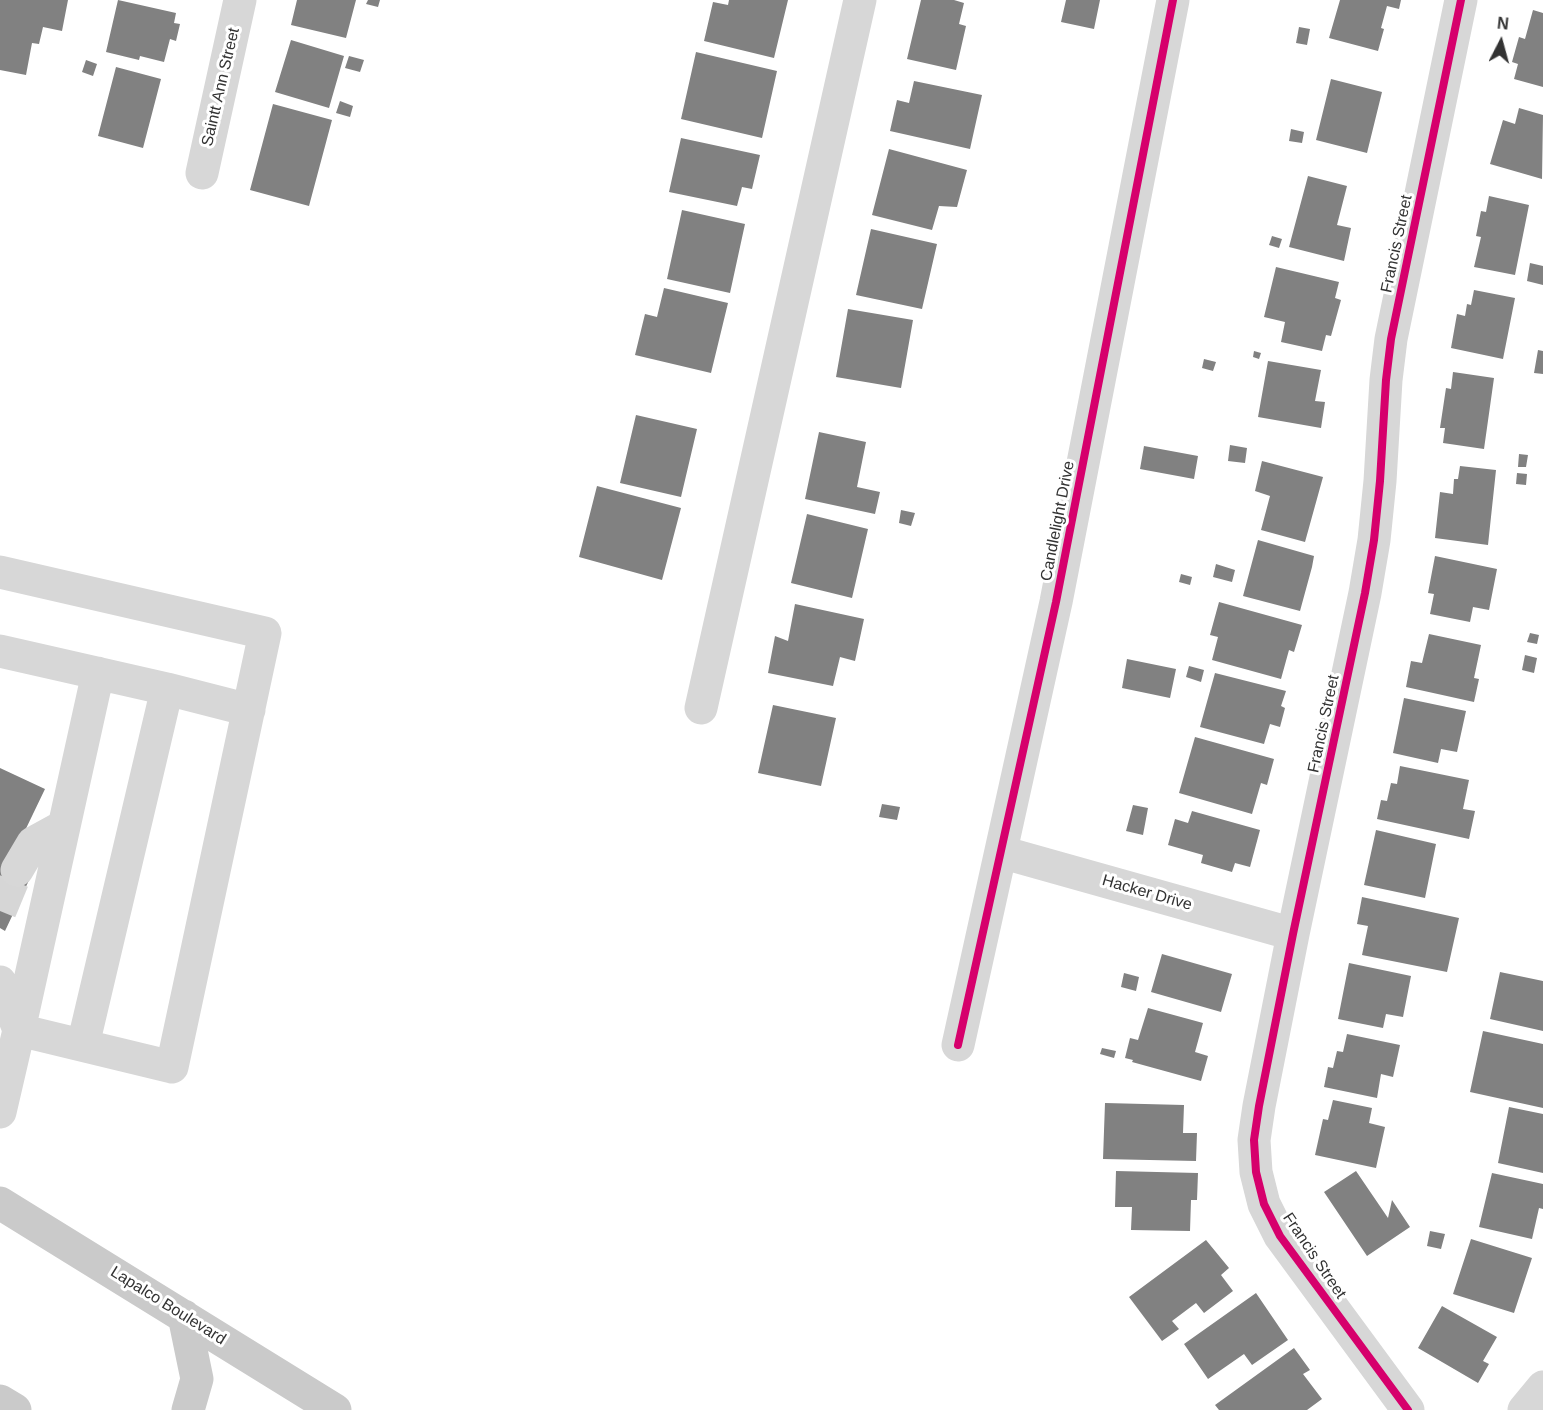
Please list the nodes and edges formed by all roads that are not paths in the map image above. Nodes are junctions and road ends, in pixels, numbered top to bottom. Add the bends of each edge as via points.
1 (240, 0) edge
2 (860, 0) edge
3 (1173, 0) edge
4 (1461, 0) edge
5 (202, 173) dead end
6 (0, 572) edge
7 (0, 651) edge
8 (98, 674) junction
9 (166, 689) junction
10 (701, 708) dead end
11 (249, 710) junction
12 (64, 826) junction
13 (1001, 852) junction
14 (17, 870) tunnel mouth
15 (1293, 934) junction
16 (0, 982) edge
17 (19, 1030) junction
18 (83, 1046) junction
19 (958, 1046) dead end
20 (0, 1112) edge
21 (0, 1203) edge
22 (184, 1316) junction
23 (1543, 1387) edge
24 (0, 1401) edge
25 (15, 1410) edge
26 (189, 1410) edge
27 (335, 1410) edge
28 (1408, 1410) edge
29 (1524, 1410) edge

1 - 5 street, Saintt Ann Street
2 - 10 street
3 - 13 street, Candlelight Drive via 1056,602
4 - 15 street, Francis Street via 1391,339 1379,493 1365,593
6 - 11 street via 265,633
7 - 8 street
8 - 9 street
8 - 12 street
9 - 11 street
9 - 18 street
11 - 18 street via 172,1067
12 - 14 street via 33,843
12 - 17 street
13 - 15 street, Hacker Drive
13 - 19 street, Candlelight Drive
15 - 28 street, Francis Street via 1259,1106 1254,1140 1256,1172 1264,1204 1280,1236
16 - 17 street
17 - 18 street
17 - 20 street
21 - 22 main road, Lapalco Boulevard
22 - 26 main road via 197,1379
22 - 27 main road, Lapalco Boulevard
23 - 29 street
24 - 25 main road

